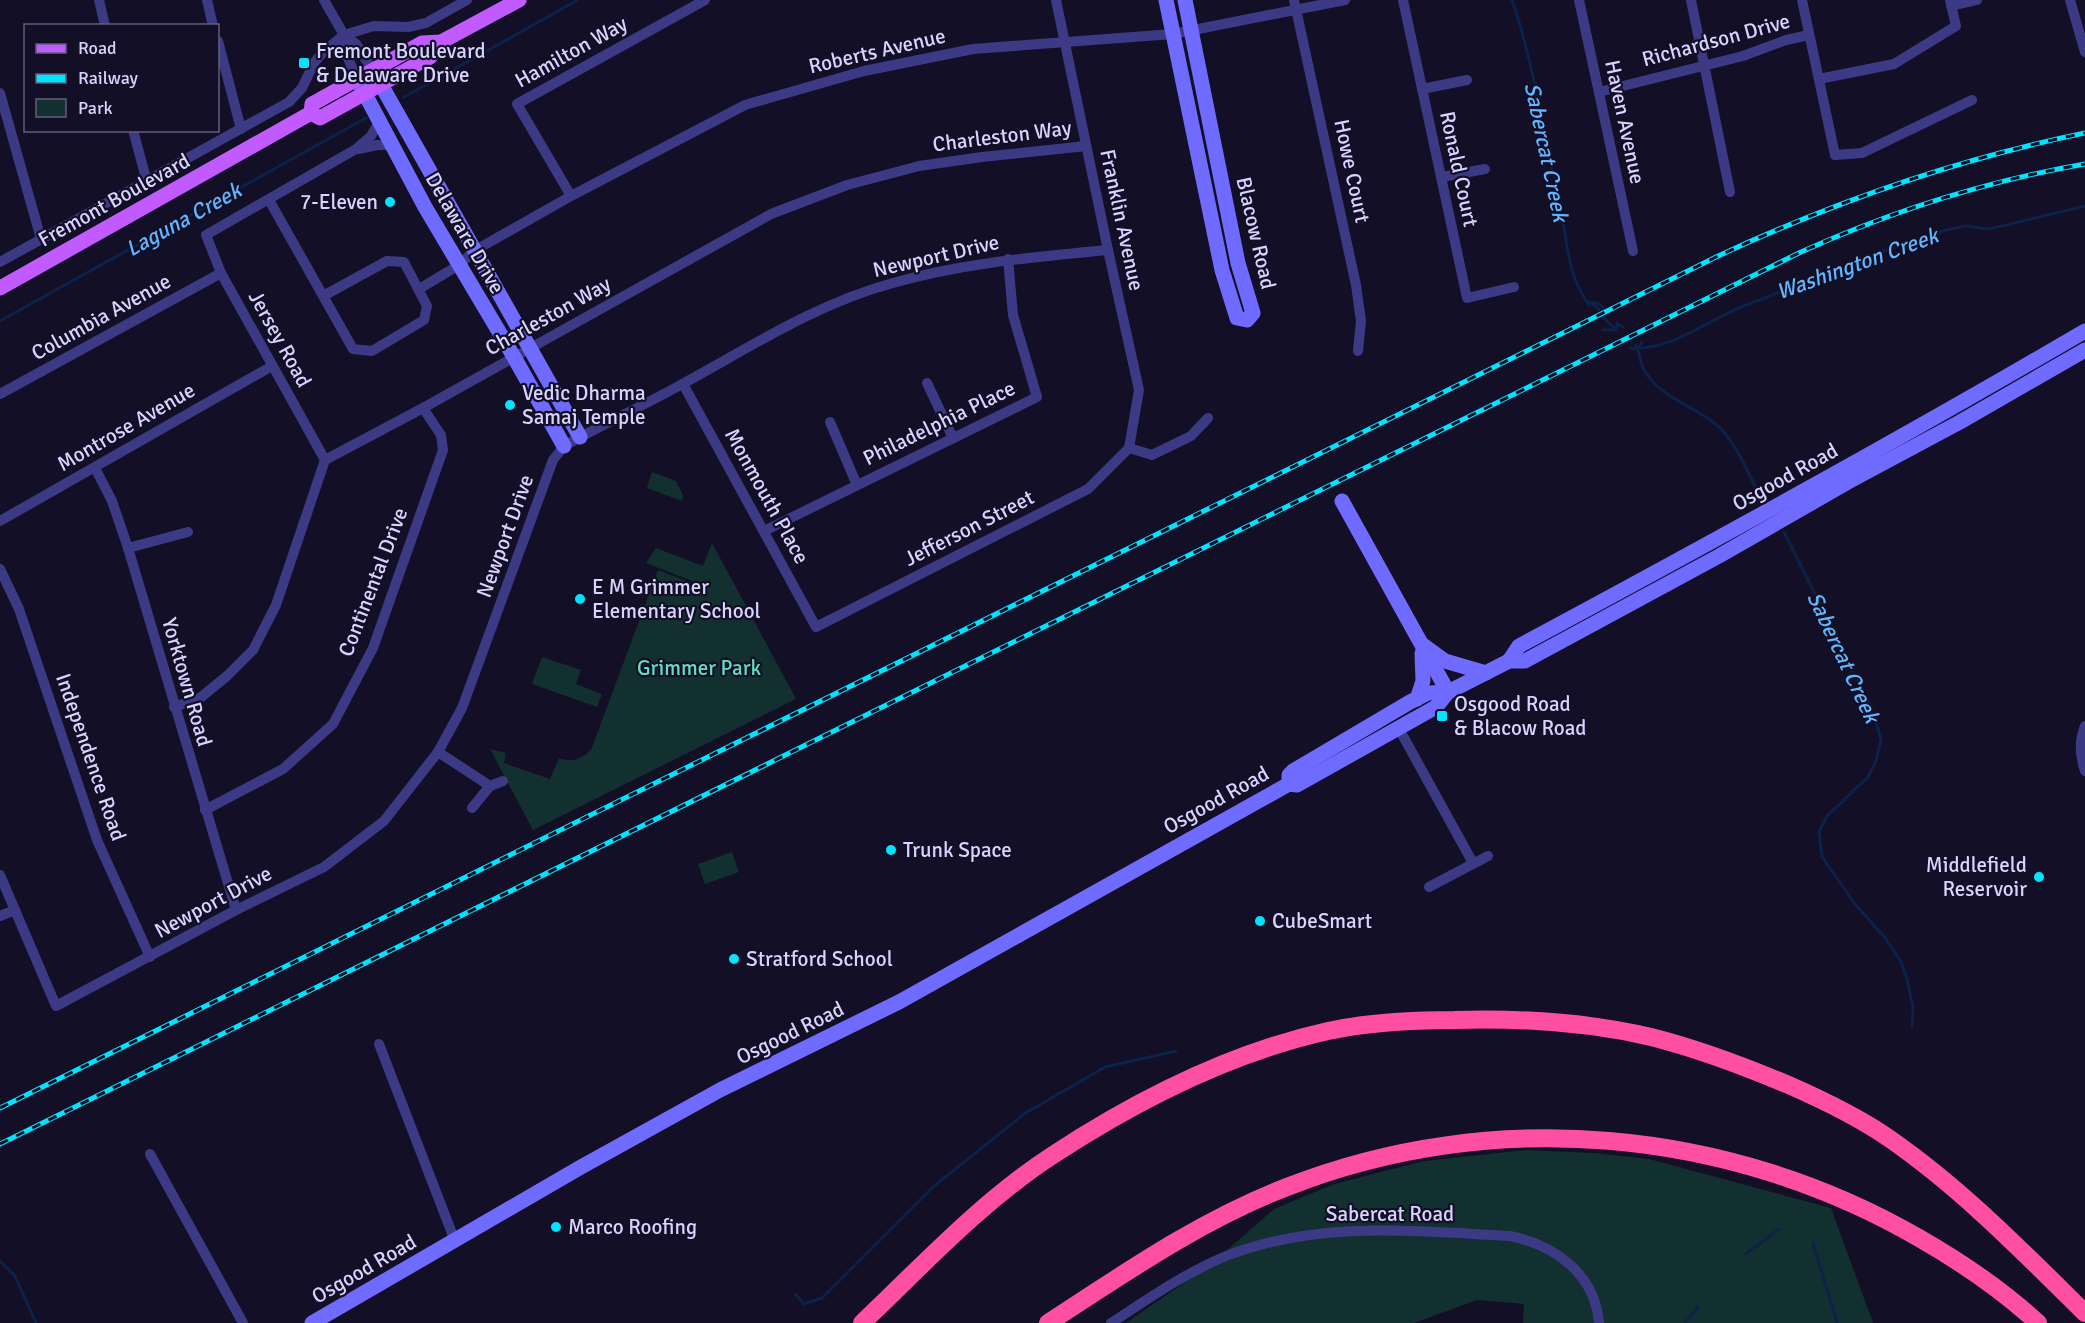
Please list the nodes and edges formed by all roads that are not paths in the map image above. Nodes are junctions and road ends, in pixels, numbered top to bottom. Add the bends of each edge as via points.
1 (99, 0) edge
2 (207, 0) edge
3 (324, 0) edge
4 (467, 0) edge
5 (519, 0) edge
6 (705, 0) edge
7 (1056, 0) edge
8 (1166, 0) edge
9 (1185, 0) edge
10 (1345, 0) edge
11 (1403, 0) edge
12 (1579, 0) edge
13 (1691, 0) edge
14 (1802, 0) edge
15 (1977, 0) edge
16 (2070, 0) edge
17 (1951, 3) edge
18 (1295, 5) edge
19 (105, 24) edge
20 (213, 24) edge
21 (1191, 31) junction
22 (1173, 34) junction
23 (344, 35) junction
24 (1809, 35) junction
25 (441, 42) junction
26 (1065, 43) junction
27 (219, 45) edge
28 (2085, 52) edge
29 (1704, 66) junction
30 (373, 71) junction
31 (357, 79) junction
32 (1819, 79) junction
33 (1467, 80) dead end
34 (381, 85) junction
35 (1422, 89) junction
36 (1599, 92) junction
37 (0, 93) edge
38 (365, 94) junction
39 (1972, 100) dead end
40 (311, 113) junction
41 (379, 122) junction
42 (241, 129) junction
43 (134, 132) edge
44 (11, 137) junction
45 (0, 141) edge
46 (391, 145) junction
47 (1086, 146) junction
48 (356, 149) junction
49 (1485, 169) dead end
50 (1442, 177) junction
51 (147, 182) junction
52 (1730, 192) dead end
53 (571, 196) junction
54 (269, 200) junction
55 (41, 239) junction
56 (1108, 250) junction
57 (1633, 251) dead end
58 (474, 252) junction
59 (1008, 259) junction
60 (0, 262) edge
61 (459, 265) junction
62 (220, 273) junction
63 (1514, 287) dead end
64 (0, 288) edge
65 (419, 289) junction
66 (323, 296) junction
67 (2085, 332) edge
68 (529, 349) junction
69 (2085, 350) edge
70 (1358, 351) dead end
71 (514, 357) junction
72 (272, 366) junction
73 (927, 383) dead end
74 (683, 384) junction
75 (0, 394) edge
76 (423, 408) junction
77 (1208, 418) dead end
78 (830, 422) dead end
79 (580, 437) junction
80 (953, 438) junction
81 (564, 446) junction
82 (1129, 448) junction
83 (325, 460) junction
84 (95, 468) junction
85 (1839, 479) junction
86 (857, 485) junction
87 (1342, 501) dead end
88 (1775, 515) junction
89 (0, 521) edge
90 (764, 531) junction
91 (188, 532) dead end
92 (128, 548) junction
93 (0, 569) edge
94 (1647, 577) junction
95 (1612, 613) junction
96 (816, 627) joint
97 (1421, 644) junction
98 (1509, 661) junction
99 (1486, 673) junction
100 (1448, 692) junction
101 (1417, 699) junction
102 (174, 707) junction
103 (2085, 726) edge
104 (1398, 727) junction
105 (438, 752) junction
106 (2085, 771) edge
107 (503, 780) dead end
108 (1289, 783) junction
109 (490, 786) junction
110 (472, 808) dead end
111 (205, 810) junction
112 (1488, 856) dead end
113 (1473, 863) junction
114 (0, 875) edge
115 (1429, 887) dead end
116 (15, 910) junction
117 (236, 910) junction
118 (0, 916) edge
119 (150, 957) junction
120 (379, 1044) dead end
121 (150, 1154) dead end
122 (454, 1241) junction
123 (2085, 1313) edge
124 (243, 1323) edge
125 (312, 1323) edge
126 (862, 1323) edge
127 (1048, 1323) edge
128 (1112, 1323) edge
129 (1599, 1323) edge
130 (2038, 1323) edge

1 - 19 street
2 - 20 street
3 - 23 street, Delaware Drive
4 - 23 street, Fremont Boulevard via 426,23 374,26
5 - 25 main road, Fremont Boulevard
6 - 53 street, Hamilton Way via 517,104
7 - 26 street, Franklin Avenue
8 - 22 main road, Blacow Road
9 - 21 main road, Blacow Road
10 - 18 street, Roberts Avenue
11 - 35 street, Ronald Court
12 - 36 street, Haven Avenue
13 - 29 street
14 - 24 street
15 - 17 street
16 - 28 street
17 - 32 street via 1956,26 1894,64
18 - 21 street, Roberts Avenue
18 - 70 street, Howe Court via 1356,285 1361,321
21 - 22 street, Roberts Avenue
21 - 22 main road, Blacow Road via 1238,263 1253,313 1247,320 1237,318 1222,270
22 - 26 street, Roberts Avenue
23 - 30 street, Delaware Drive via 356,44
23 - 31 street, Delaware Drive via 344,49
23 - 42 street, Fremont Boulevard via 314,63 297,95
24 - 29 street, Richardson Drive
24 - 32 street
25 - 30 main road, Fremont Boulevard via 422,43
25 - 34 main road, Fremont Boulevard via 430,57
26 - 47 street, Franklin Avenue
26 - 53 street, Roberts Avenue via 973,49 864,71 745,105
27 - 42 street
29 - 36 street, Richardson Drive
29 - 52 street
30 - 31 main road, Fremont Boulevard
30 - 34 main road, Delaware Drive
31 - 38 main road, Delaware Drive
31 - 40 main road, Fremont Boulevard via 312,104
32 - 39 street via 1835,156 1862,153
33 - 35 street
34 - 38 main road, Fremont Boulevard
34 - 58 main road, Delaware Drive
35 - 50 street, Ronald Court
36 - 57 street, Haven Avenue
37 - 44 street
38 - 40 main road, Fremont Boulevard via 320,118
38 - 41 main road, Delaware Drive
40 - 64 main road, Fremont Boulevard
41 - 46 main road, Delaware Drive
41 - 48 street
42 - 51 street, Fremont Boulevard
43 - 51 street
44 - 45 street
44 - 55 street
46 - 48 street
46 - 61 main road, Delaware Drive
47 - 56 street, Franklin Avenue
47 - 68 street, Charleston Way via 919,166 847,185 771,214
48 - 54 street
49 - 50 street
50 - 63 street, Ronald Court via 1467,298
51 - 55 street, Fremont Boulevard
53 - 58 street, Roberts Avenue
54 - 62 street, Jersey Road via 206,235
54 - 66 street
55 - 60 street, Fremont Boulevard
56 - 59 street, Newport Drive
56 - 82 street, Franklin Avenue via 1139,390
58 - 61 street, Roberts Avenue
58 - 68 main road, Delaware Drive
59 - 74 street, Newport Drive via 900,281 846,300 792,323
59 - 80 street, Philadelphia Place via 1013,315 1037,397
61 - 65 street, Roberts Avenue
61 - 71 main road, Delaware Drive
62 - 72 street, Jersey Road
62 - 75 street, Columbia Avenue
65 - 66 street via 404,262 387,261
65 - 66 street via 427,306 424,320 372,351 353,349
67 - 85 main road, Osgood Road
68 - 71 street, Charleston Way
68 - 79 main road, Delaware Drive
69 - 85 main road, Osgood Road via 1960,422
71 - 76 street, Charleston Way
71 - 81 main road, Delaware Drive
72 - 83 street, Jersey Road
72 - 84 street, Montrose Avenue
73 - 80 street
74 - 79 street, Newport Drive
74 - 90 street, Monmouth Place
76 - 83 street, Charleston Way
76 - 111 street, Continental Drive via 441,435 442,450 373,648 333,724 283,769
77 - 82 street via 1191,436 1152,455
78 - 86 street
79 - 81 street, Newport Drive
80 - 86 street, Philadelphia Place
81 - 105 street, Newport Drive via 553,460 462,708
82 - 96 street, Jefferson Street via 1088,489
83 - 102 street via 276,605 253,650 200,698
84 - 89 street, Montrose Avenue
84 - 92 street, Yorktown Road via 112,501
85 - 88 main road, Osgood Road
86 - 90 street, Philadelphia Place
87 - 97 main road
88 - 94 main road, Osgood Road
88 - 95 main road, Osgood Road via 1720,555
90 - 96 street, Monmouth Place
91 - 92 street
92 - 102 street, Yorktown Road
93 - 119 street, Independence Road via 19,609 98,840
94 - 95 main road via 1646,585 1615,606
94 - 98 main road, Osgood Road via 1519,646
95 - 98 main road, Osgood Road via 1525,661
97 - 99 main road via 1445,661
97 - 100 main road
97 - 101 main road via 1424,671
98 - 99 main road, Osgood Road
99 - 100 main road, Osgood Road
100 - 101 main road, Osgood Road via 1428,693
100 - 104 main road, Osgood Road via 1436,707
101 - 108 main road, Osgood Road via 1293,771
102 - 111 street, Yorktown Road
103 - 106 street via 2080,737
104 - 108 main road, Osgood Road via 1298,785
104 - 113 street
105 - 109 street
105 - 117 street, Newport Drive via 384,821 324,867
107 - 109 street
108 - 122 main road, Osgood Road via 899,1002 720,1090
109 - 110 street
111 - 117 street, Yorktown Road
112 - 113 street
113 - 115 street
114 - 116 street
116 - 118 street
116 - 119 street, Newport Drive via 56,1006
117 - 119 street, Newport Drive
120 - 122 street
121 - 124 street
122 - 125 main road, Osgood Road
123 - 126 highway via 1950,1184 1888,1137 1828,1102 1708,1054 1650,1037 1585,1025 1463,1019 1399,1021 1329,1031 1235,1059 1185,1079 1091,1131 1007,1188
127 - 130 highway via 1196,1228 1289,1186 1349,1166 1434,1148 1480,1141 1575,1138 1667,1147 1719,1158 1830,1194 1937,1248
128 - 129 street, Sabercat Road via 1225,1256 1289,1237 1362,1229 1530,1240 1565,1259 1581,1276

